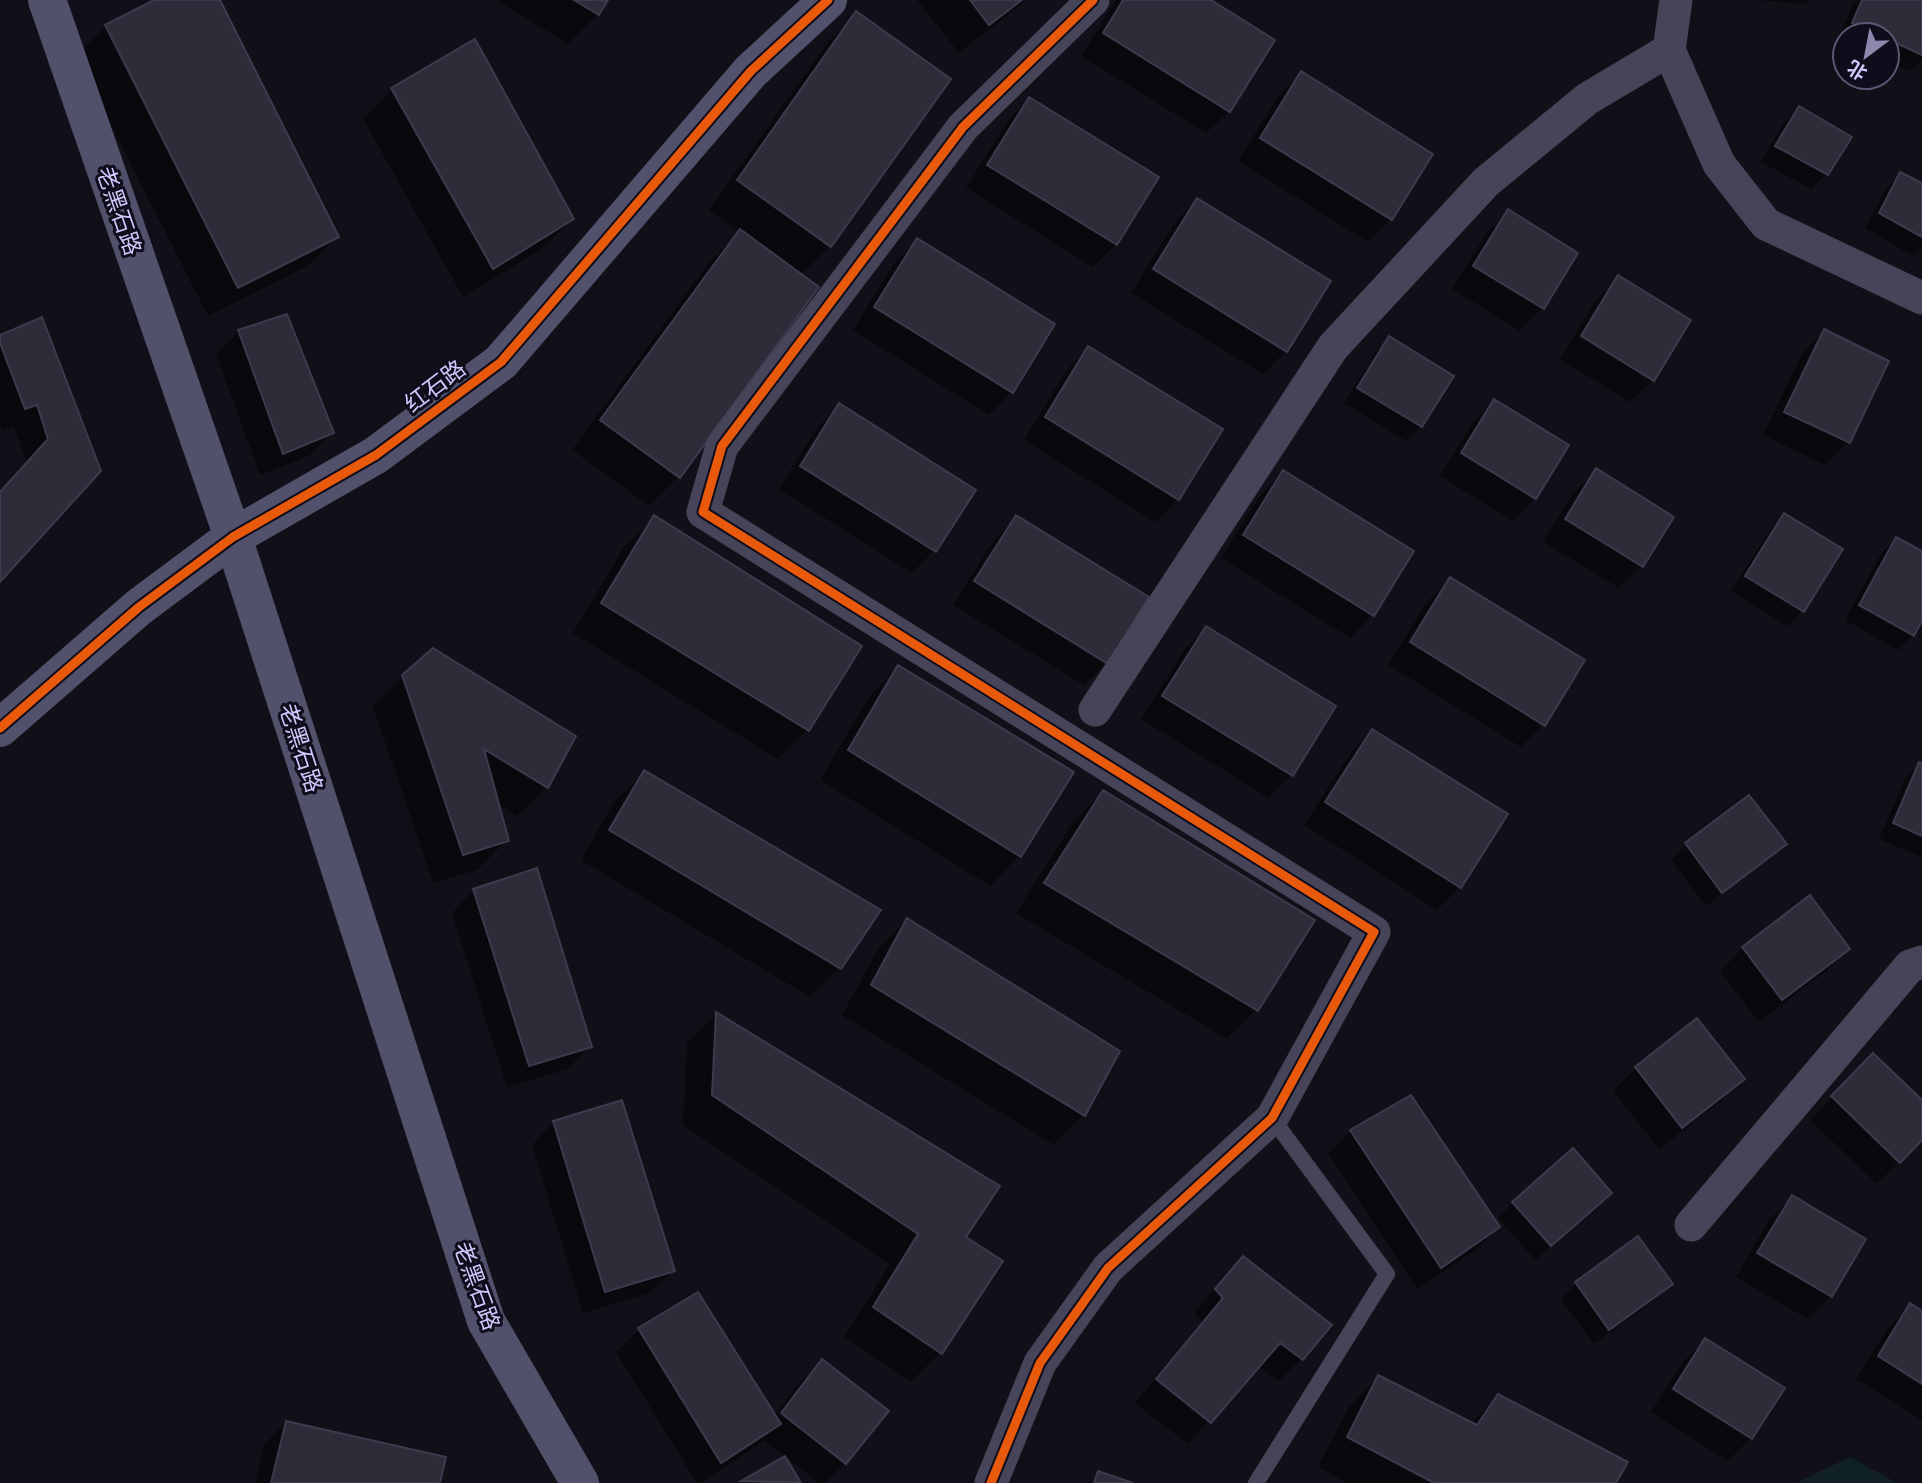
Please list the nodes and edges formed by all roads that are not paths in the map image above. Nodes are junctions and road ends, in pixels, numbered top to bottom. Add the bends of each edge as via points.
1 (47, 0) edge
2 (828, 0) edge
3 (1093, 0) edge
4 (1676, 0) edge
5 (1668, 50) junction
6 (1922, 299) edge
7 (233, 537) junction
8 (1095, 710) dead end
9 (0, 728) edge
10 (1922, 962) edge
11 (1272, 1118) junction
12 (1691, 1226) dead end
13 (580, 1483) edge
14 (991, 1483) edge
15 (1256, 1483) edge

1 - 7 main road, 老黑石路
2 - 7 main road, 红石路 via 751,71 501,362 376,455
3 - 11 street via 963,127 722,446 703,512 1374,932
4 - 5 street
5 - 6 street via 1719,164 1766,225
5 - 8 street via 1587,99 1486,182 1333,347
7 - 9 main road, 红石路 via 139,607
7 - 13 main road, 老黑石路 via 485,1321
10 - 12 street via 1910,966
11 - 14 street via 1108,1268 1040,1363
11 - 15 lane via 1387,1274

